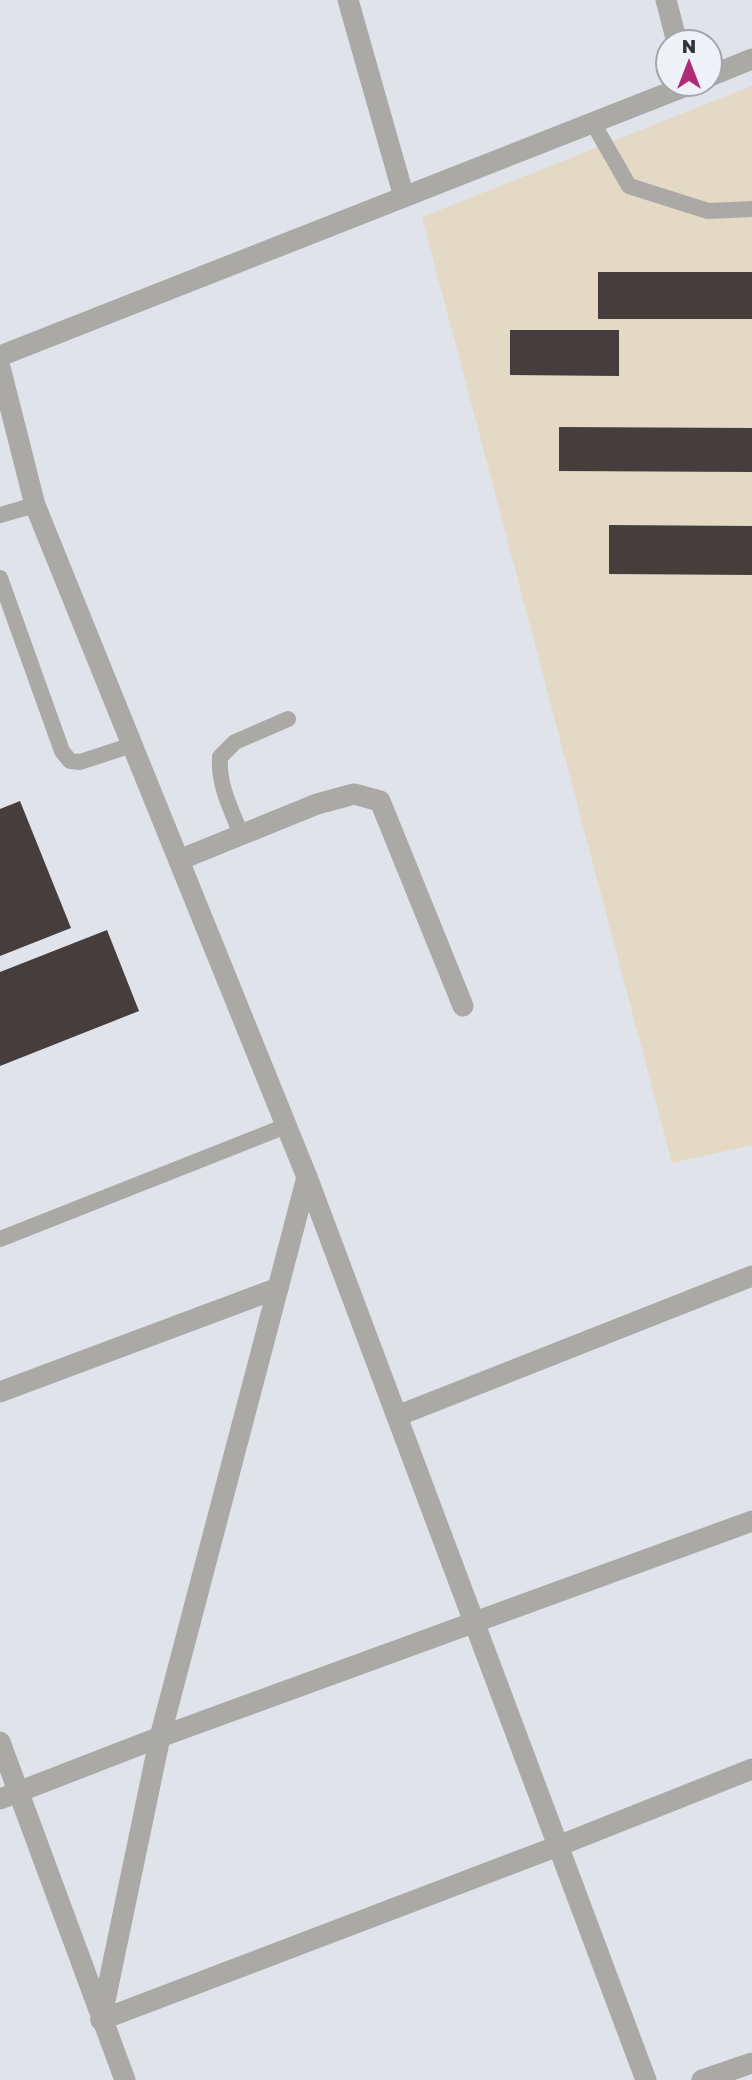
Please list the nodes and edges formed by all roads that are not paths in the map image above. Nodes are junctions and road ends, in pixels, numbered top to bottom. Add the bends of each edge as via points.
1 (348, 0) edge
2 (666, 0) edge
3 (673, 28) edge
4 (752, 59) edge
5 (724, 70) edge
6 (655, 98) edge
7 (593, 123) junction
8 (404, 197) junction
9 (752, 209) edge
10 (0, 356) edge
11 (0, 367) edge
12 (35, 505) junction
13 (0, 515) edge
14 (0, 578) edge
15 (288, 719) dead end
16 (132, 745) junction
17 (241, 834) junction
18 (179, 860) junction
19 (463, 1006) dead end
20 (286, 1126) junction
21 (307, 1177) junction
22 (0, 1239) edge
23 (752, 1276) edge
24 (278, 1288) junction
25 (0, 1392) edge
26 (397, 1416) junction
27 (752, 1521) edge
28 (474, 1622) junction
29 (160, 1737) junction
30 (0, 1742) edge
31 (752, 1769) edge
32 (9, 1795) edge
33 (558, 1846) junction
34 (101, 2020) junction
35 (752, 2063) edge
36 (641, 2071) edge
37 (125, 2080) edge
38 (702, 2080) edge

1 - 8 street
2 - 3 street
4 - 5 street
6 - 7 street
7 - 8 street
7 - 9 lane via 629,186 708,211
8 - 10 street
11 - 12 street
12 - 13 lane
12 - 16 street
14 - 16 lane via 62,751 70,761 80,762
15 - 17 lane via 235,742 220,757 222,788
16 - 18 street
17 - 18 street
17 - 19 street via 354,794 380,801
18 - 20 street
20 - 21 street
20 - 22 lane
21 - 24 street
21 - 26 street
23 - 26 street
24 - 25 street
24 - 29 street
26 - 28 street
27 - 28 street
28 - 29 street
28 - 33 street
29 - 32 street
29 - 34 street
30 - 32 street
31 - 33 street
32 - 34 street
33 - 34 street
33 - 36 street
34 - 37 street
35 - 38 street

